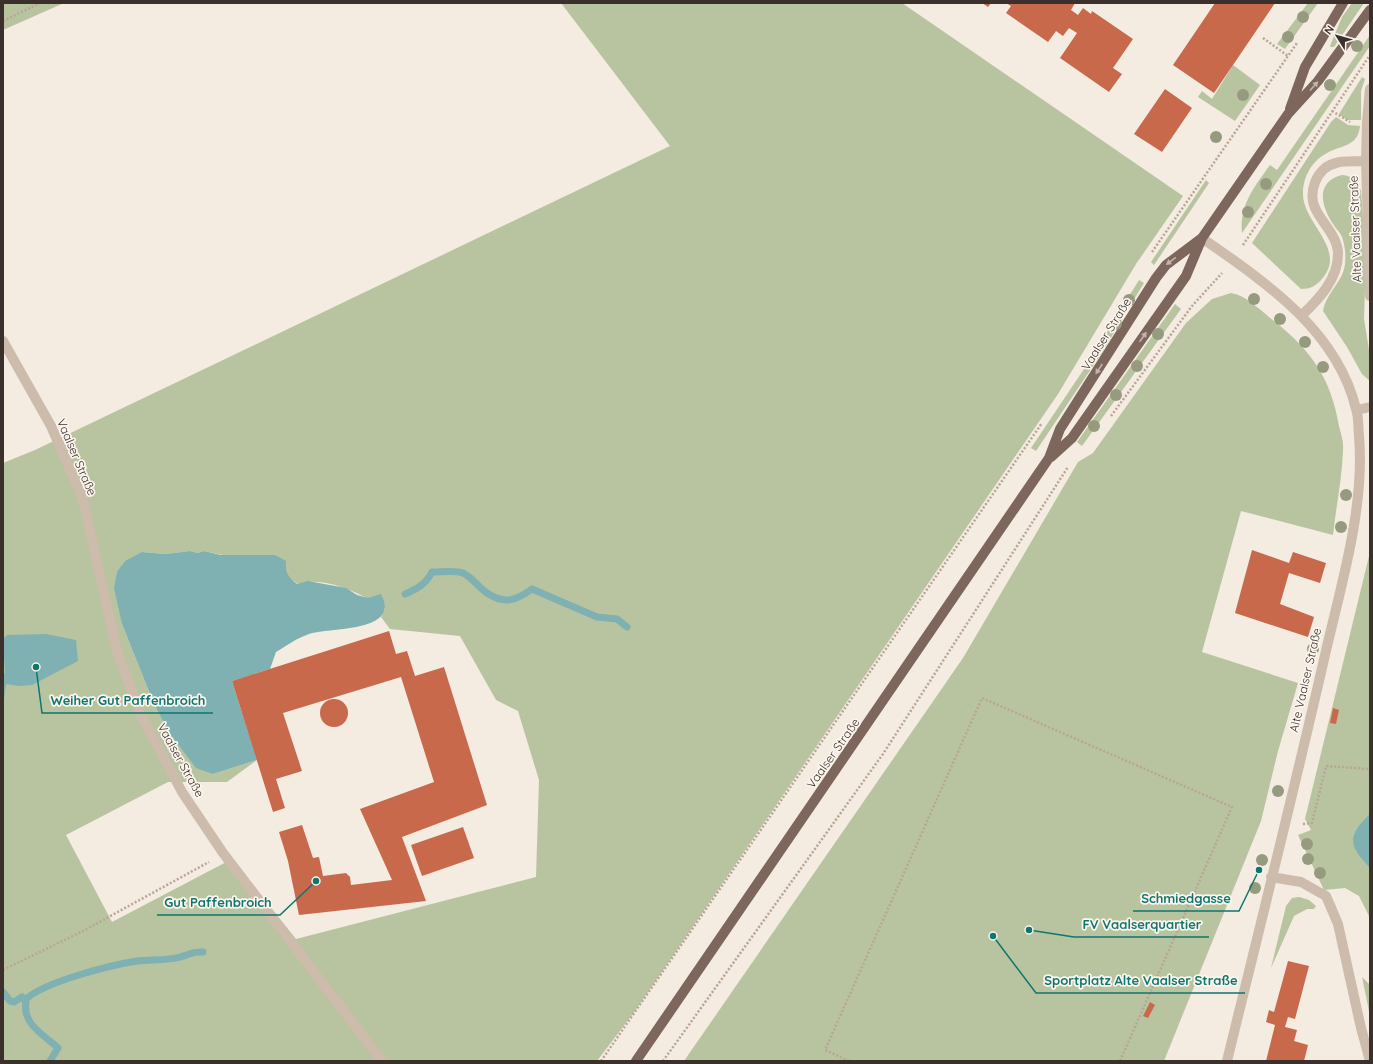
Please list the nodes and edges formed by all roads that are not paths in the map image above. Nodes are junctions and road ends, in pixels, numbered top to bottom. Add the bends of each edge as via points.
1 (1343, 3) edge
2 (1370, 10) edge
3 (1370, 90) edge
4 (1288, 114) junction
5 (1366, 161) junction
6 (1202, 238) junction
7 (1370, 296) edge
8 (1302, 316) junction
9 (3, 341) edge
10 (1370, 407) edge
11 (1357, 410) junction
12 (1049, 458) junction
13 (1271, 877) junction
14 (382, 1061) edge
15 (636, 1061) edge
16 (1227, 1061) edge
17 (1370, 1061) edge

1 - 4 main road, Vaalser Straße via 1306,67
4 -> 2 main road, Vaalser Straße via 1318,82
3 - 5 street, Alte Vaalser Straße
4 - 6 main road, Vaalser Straße
5 - 7 street, Alte Vaalser Straße
5 - 8 street, Alte Vaalser Straße via 1335,163 1321,173 1313,187 1315,209 1333,238 1338,252 1337,267 1316,302
6 - 8 street, Alte Vaalser Straße via 1270,287
12 -> 6 main road, Vaalser Straße via 1072,438 1186,276
6 -> 12 main road, Vaalser Straße via 1166,265 1156,278 1060,429
8 - 11 street, Alte Vaalser Straße via 1332,352
9 - 14 street, Vaalser Straße via 51,426 82,500 117,651 140,713 182,792 223,853
10 - 11 street
11 - 13 street, Alte Vaalser Straße via 1361,459 1357,510
12 - 15 main road, Vaalser Straße
13 - 16 street, Alte Vaalser Straße
13 - 17 street via 1301,882 1326,896 1338,924

